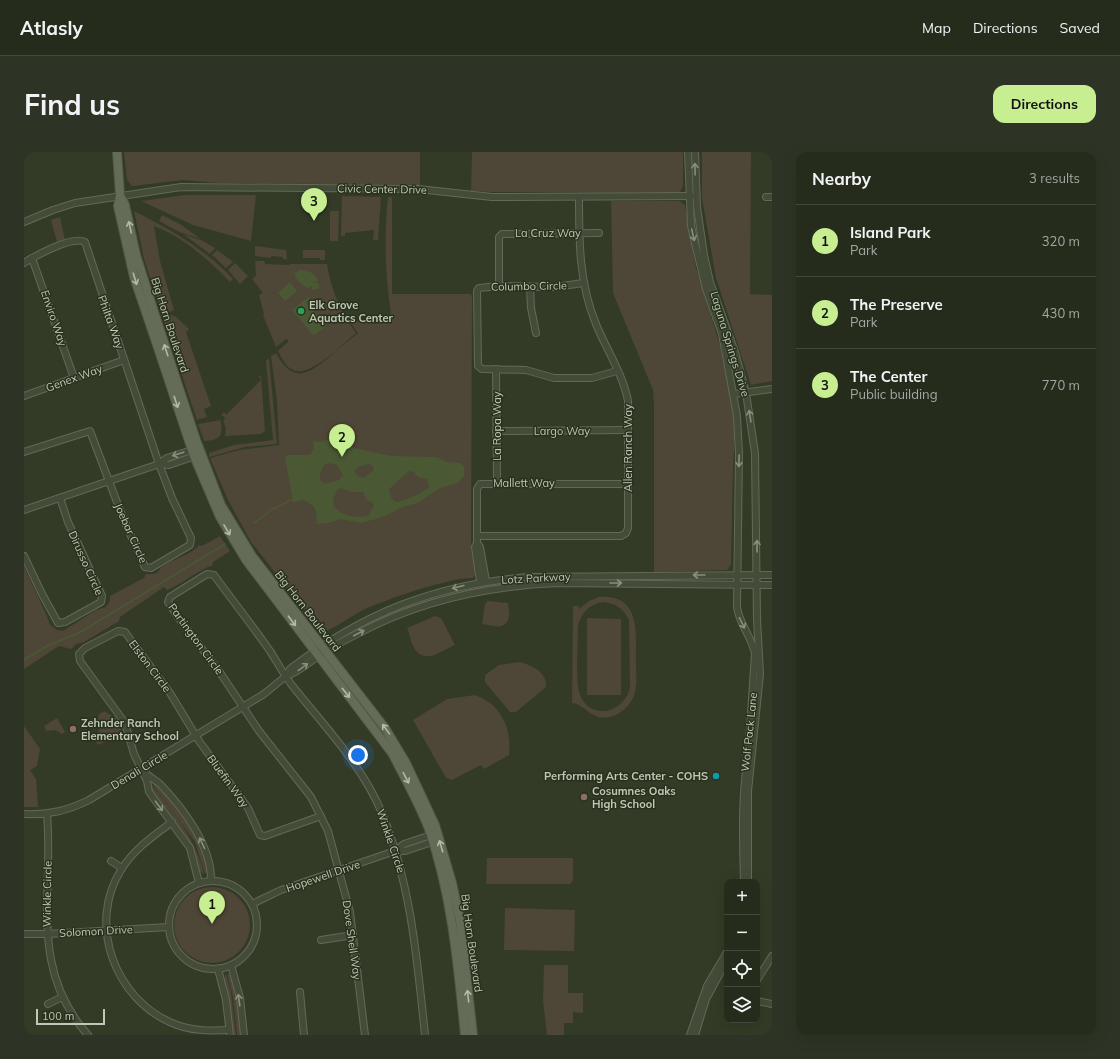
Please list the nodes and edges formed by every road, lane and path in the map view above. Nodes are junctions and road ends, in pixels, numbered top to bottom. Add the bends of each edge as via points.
1 (117, 152) edge
2 (688, 152) edge
3 (695, 152) edge
4 (120, 195) junction
5 (696, 196) junction
6 (579, 197) junction
7 (688, 197) junction
8 (24, 222) edge
9 (579, 233) junction
10 (599, 233) dead end
11 (32, 258) junction
12 (24, 263) edge
13 (583, 283) junction
14 (499, 286) junction
15 (530, 287) junction
16 (536, 333) dead end
17 (124, 360) junction
18 (496, 369) junction
19 (617, 371) junction
20 (74, 378) junction
21 (772, 389) edge
22 (746, 393) junction
23 (734, 394) junction
24 (24, 396) edge
25 (628, 430) junction
26 (496, 431) junction
27 (24, 452) edge
28 (196, 452) junction
29 (159, 464) junction
30 (109, 482) junction
31 (497, 483) junction
32 (628, 484) junction
33 (60, 498) junction
34 (24, 510) edge
35 (477, 539) junction
36 (24, 556) edge
37 (757, 575) junction
38 (772, 575) edge
39 (738, 576) junction
40 (483, 582) junction
41 (738, 585) junction
42 (757, 585) junction
43 (772, 585) edge
44 (320, 651) junction
45 (286, 676) junction
46 (242, 708) junction
47 (195, 736) junction
48 (142, 770) junction
49 (24, 814) edge
50 (47, 814) junction
51 (321, 816) junction
52 (172, 822) junction
53 (431, 838) junction
54 (395, 851) junction
55 (111, 861) dead end
56 (122, 868) junction
57 (338, 871) junction
58 (744, 879) edge
59 (748, 879) edge
60 (211, 881) junction
61 (200, 883) junction
62 (252, 904) junction
63 (169, 927) junction
64 (106, 931) junction
65 (24, 934) edge
66 (47, 934) junction
67 (353, 935) junction
68 (321, 940) dead end
69 (772, 956) edge
70 (724, 957) edge
71 (231, 965) junction
72 (724, 966) edge
73 (218, 969) junction
74 (760, 975) edge
75 (300, 992) dead end
76 (62, 997) junction
77 (760, 1002) edge
78 (48, 1004) dead end
79 (772, 1004) edge
80 (229, 1033) edge
81 (88, 1035) edge
82 (244, 1035) edge
83 (304, 1035) edge
84 (364, 1035) edge
85 (425, 1035) edge
86 (465, 1035) edge
87 (473, 1035) edge
88 (690, 1035) edge
89 (695, 1035) edge

1 - 4 main road, Big Horn Boulevard
2 - 7 street, Laguna Springs Drive
5 -> 3 street, Laguna Springs Drive
4 - 6 street, Civic Center Drive via 180,187 253,187 418,189 492,197
4 - 8 street, Civic Center Drive via 59,208
4 - 28 main road, Big Horn Boulevard
5 - 7 street, Civic Center Drive
5 - 22 street, Laguna Springs Drive via 700,236 710,282 735,352
6 - 7 street, Civic Center Drive
6 - 9 street, Allen Ranch Way
7 -> 23 street, Laguna Springs Drive via 691,226 706,289 722,334
9 - 10 street, La Cruz Way
9 - 13 street, Allen Ranch Way
9 - 14 street, La Cruz Way via 502,234 499,237
11 - 12 street, Philta Way
11 - 17 street, Philta Way via 74,241 85,242
11 - 20 street, Enviro Way
13 - 15 street, Columbo Circle
13 - 19 street, Allen Ranch Way via 596,324
14 - 15 street, Columbo Circle
14 - 18 street, Columbo Circle via 484,286 479,288 478,292 478,366 482,369
15 - 16 street
17 - 20 street, Genex Way
17 - 29 street, Philta Way
18 - 19 street, Columbo Circle via 526,370 554,378 592,378
18 - 26 street, La Ropa Way
19 - 25 street, Allen Ranch Way via 628,400
20 - 24 street, Genex Way
21 - 22 street
22 - 23 street
37 -> 22 street, Laguna Springs Drive via 756,469
23 -> 39 street, Laguna Springs Drive via 739,447
25 - 26 street, Largo Way
25 - 32 street, Allen Ranch Way
26 - 31 street, La Ropa Way
27 - 30 street via 90,431
28 - 29 street via 170,465
28 - 44 main road, Big Horn Boulevard via 212,501 235,543
29 - 30 street
29 - 30 street, Joebar Circle via 191,541 190,545 151,568 145,567
30 - 33 street
31 - 32 street, Mallett Way
31 - 35 street, Mallett Way via 478,486
32 - 35 street, Allen Ranch Way via 628,528 622,536
33 - 34 street
33 - 36 street, Dirusso Circle via 73,535 102,596 102,602 65,622 58,623
35 - 40 street, Mallett Way
37 - 38 street, Lotz Parkway
37 - 39 street, Lotz Parkway
37 - 42 street, Laguna Springs Drive
39 -> 40 street, Lotz Parkway via 557,576
39 - 41 street, Laguna Springs Drive
40 -> 44 street, Lotz Parkway via 446,590 385,611 364,620
41 - 42 street, Lotz Parkway
44 -> 41 street, Lotz Parkway via 415,608 483,590 527,584
41 -> 58 street, Wolf Pack Lane via 738,614 755,654 748,758 743,792
42 - 43 street, Lotz Parkway
42 - 59 street, Wolf Pack Lane via 760,674 748,791
44 - 45 street, Denali Circle via 290,670
44 -> 53 main road, Big Horn Boulevard via 392,753 410,786
87 -> 44 main road, Big Horn Boulevard via 460,920 435,825 399,749 385,728
45 - 46 street, Denali Circle
45 - 46 street, Partington Circle via 214,575 207,574 170,597 168,602 221,674
45 - 54 street, Winkle Circle via 353,762 378,804
46 - 47 street, Denali Circle
46 - 51 street, Dove Shell Way via 311,797
47 - 48 street, Denali Circle
47 - 48 street, Elston Circle via 170,693 125,632 118,630 85,648 79,654 80,661 125,723 134,754
47 - 51 street, Bluefin Way via 248,808 260,835 265,836
48 - 50 street, Denali Circle via 75,807
48 -> 52 street via 149,792
60 -> 48 street via 206,852 197,833 160,783
49 - 50 street, Denali Circle
50 - 66 street, Winkle Circle
51 - 57 street, Dove Shell Way via 328,831
52 - 56 street via 144,843
52 - 61 street via 190,848
53 - 54 street, Hopewell Drive via 404,844
53 - 86 main road, Big Horn Boulevard via 452,920
54 - 57 street, Hopewell Drive
54 - 85 street, Winkle Circle via 410,911
55 - 56 street
56 - 64 street via 111,893
57 - 62 street, Hopewell Drive via 281,890
57 - 67 street, Dove Shell Way via 346,895
60 - 61 street
60 - 62 street via 223,882 236,888
61 - 63 street via 183,892 177,899 171,912
62 - 71 street via 256,922 253,941 245,955
63 - 64 street, Solomon Drive
63 - 73 street via 173,944 184,958 203,967
64 - 66 street, Solomon Drive
64 - 80 street via 114,963 125,984 154,1014 197,1030
65 - 66 street, Solomon Drive
66 - 76 street, Winkle Circle via 51,964
67 - 68 street
67 - 84 street, Dove Shell Way
69 - 74 street
70 - 88 street via 707,986
71 - 73 street
82 -> 71 street via 238,991
72 - 89 street via 706,999
73 - 80 street via 226,1000
75 - 83 street
76 - 78 street
76 - 81 street, Winkle Circle
77 - 79 street

